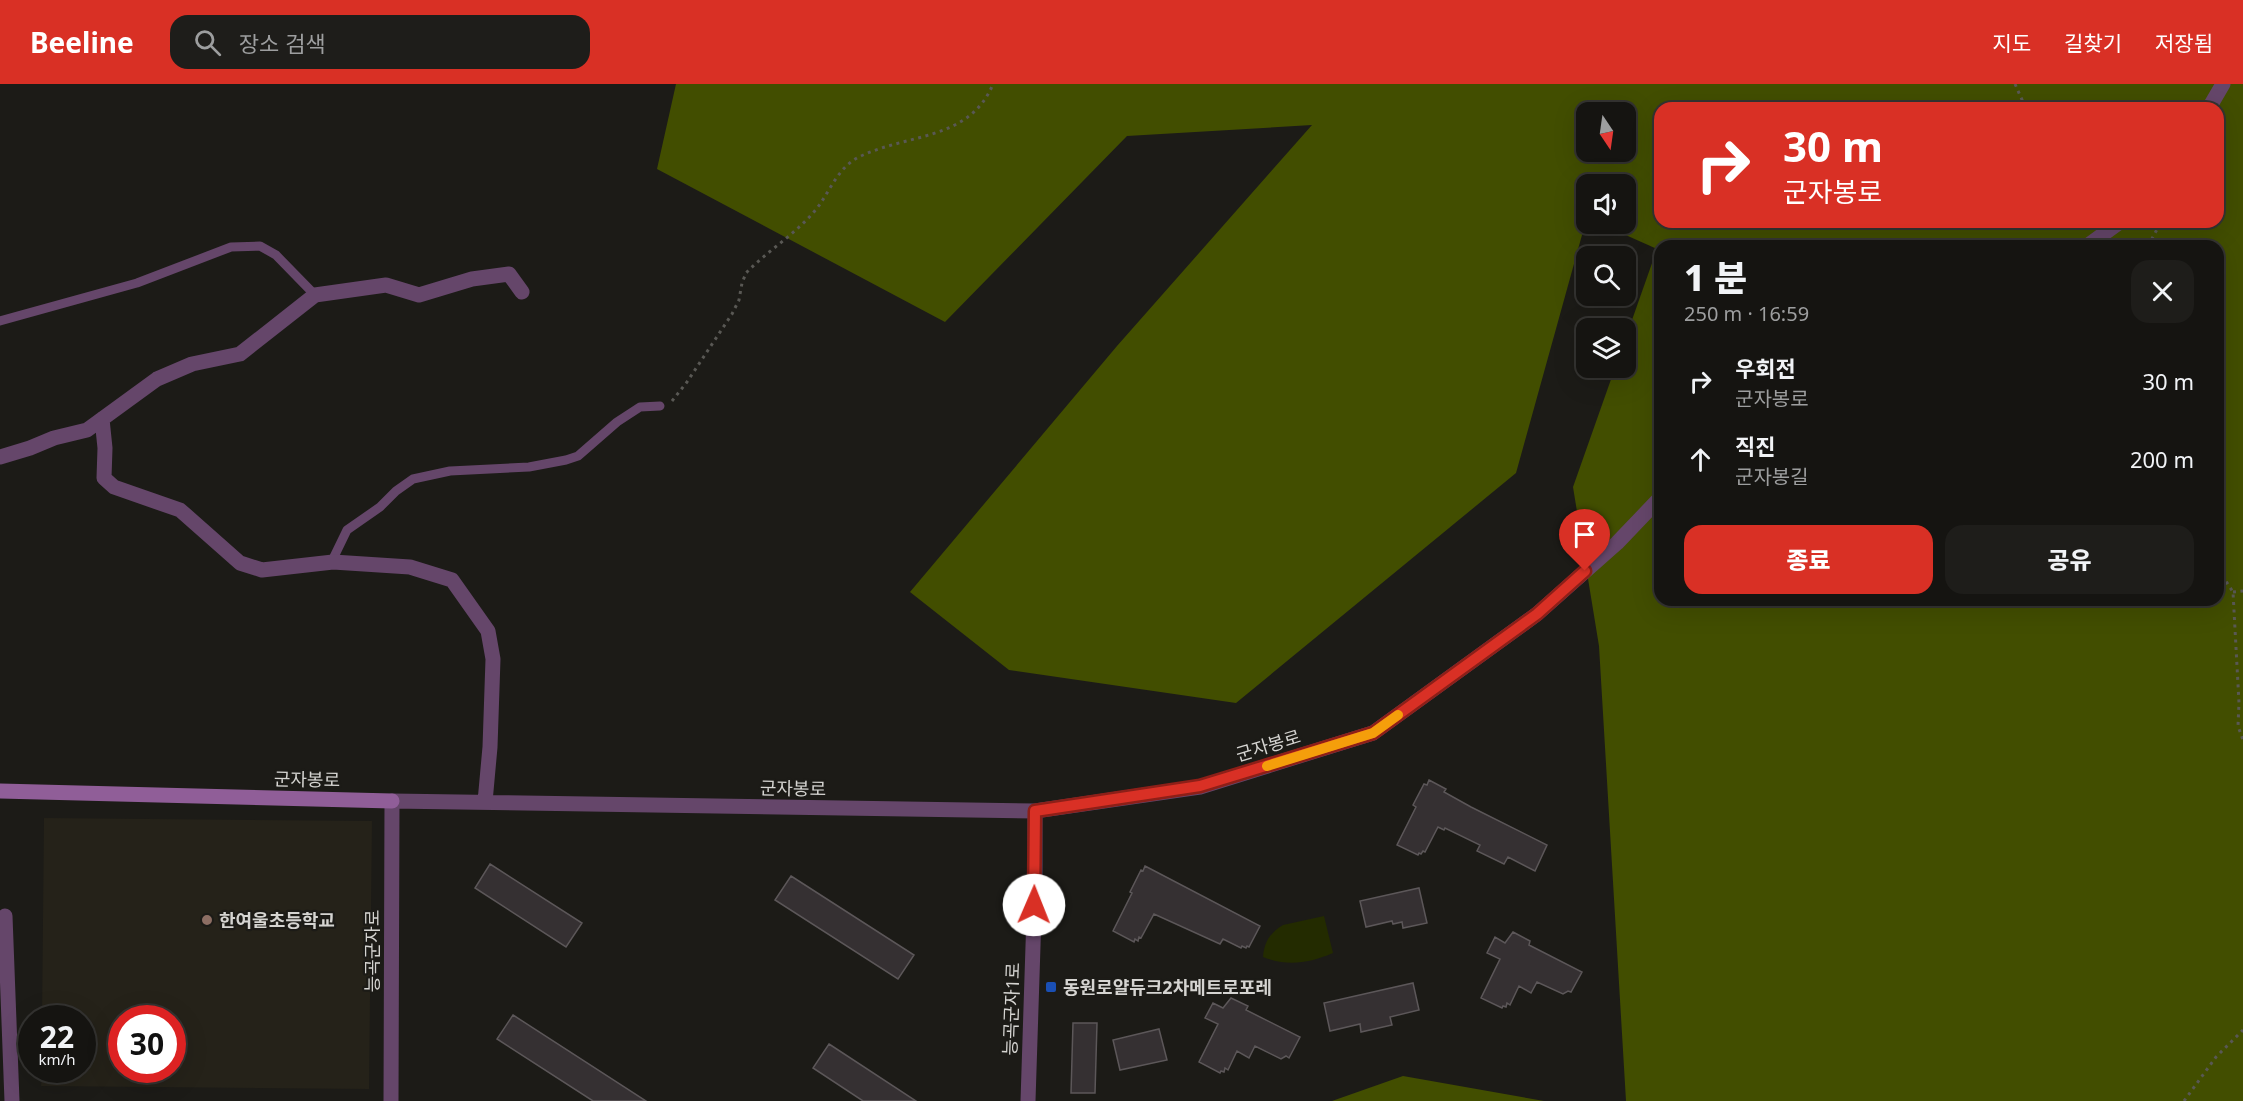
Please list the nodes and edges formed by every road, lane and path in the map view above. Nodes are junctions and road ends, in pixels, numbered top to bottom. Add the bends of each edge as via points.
1 (993, 84) edge
2 (2015, 84) edge
3 (2223, 84) edge
4 (2023, 102) edge
5 (2212, 102) edge
6 (2112, 228) edge
7 (2095, 240) edge
8 (522, 292) dead end
9 (315, 295) junction
10 (0, 321) edge
11 (660, 406) joint
12 (102, 419) junction
13 (0, 457) edge
14 (1654, 504) edge
15 (331, 563) junction
16 (2224, 578) edge
17 (2243, 591) edge
18 (2233, 592) junction
19 (2243, 740) edge
20 (0, 791) edge
21 (392, 801) junction
22 (485, 802) junction
23 (1035, 811) junction
24 (5, 916) dead end
25 (2243, 1030) edge
26 (12, 1101) edge
27 (391, 1101) edge
28 (1028, 1101) edge
29 (2184, 1101) edge

1 - 11 path via 981,106 954,126 878,149 846,165 813,213 746,273 739,300 725,324 687,382 672,400
2 - 4 path
3 - 5 street
6 - 7 street
8 - 9 street via 509,274 472,279 419,295 386,285
9 - 10 lane via 276,255 260,246 231,247 137,283
9 - 12 street via 240,354 192,364 157,380
11 - 15 lane via 640,407 578,456 566,460 529,467 450,471 413,479 347,530
12 - 13 street via 87,430
12 - 15 street via 104,478 114,487 180,510 240,562 262,570
14 - 23 street, 군자봉로 via 1537,614 1373,733 1200,786
15 - 22 street via 410,567 452,580 470,603 488,631 494,659
16 - 18 path
17 - 18 path
18 - 19 path via 2238,726
20 - 21 main road, 군자봉로
21 - 22 street, 군자봉로
21 - 27 street, 능곡군자로
22 - 23 street, 군자봉로
23 - 28 street, 능곡군자1로
24 - 26 street
25 - 29 path via 2216,1057

